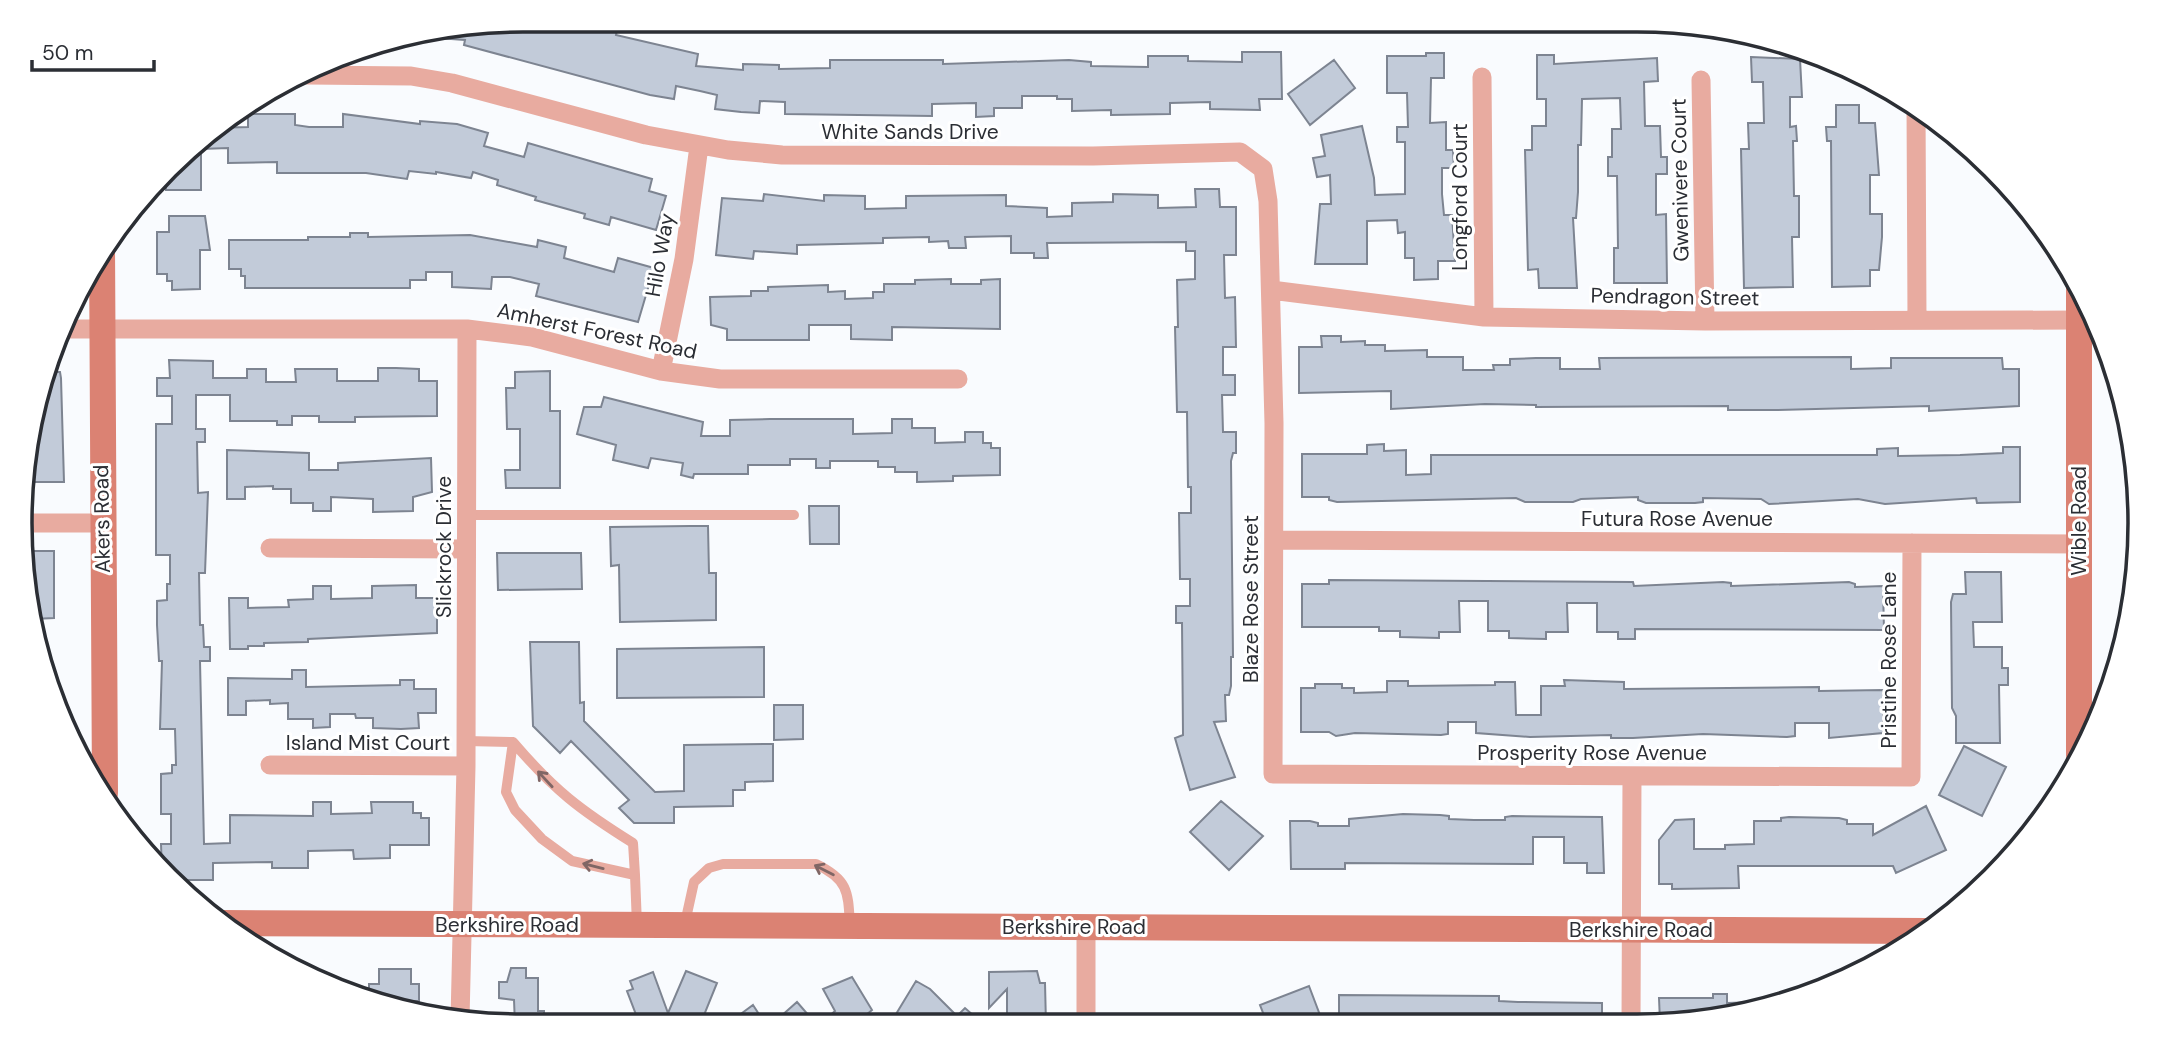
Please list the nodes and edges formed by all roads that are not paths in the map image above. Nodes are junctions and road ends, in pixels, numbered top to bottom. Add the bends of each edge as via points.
1 (321, 75) edge
2 (1482, 77) dead end
3 (1701, 80) dead end
4 (1916, 118) edge
5 (699, 146) junction
6 (101, 270) edge
7 (1271, 290) junction
8 (2079, 307) edge
9 (1484, 317) junction
10 (1917, 320) junction
11 (2079, 320) junction
12 (1705, 321) junction
13 (72, 329) edge
14 (100, 329) junction
15 (467, 329) junction
16 (661, 370) junction
17 (958, 379) dead end
18 (1274, 423) joint
19 (466, 515) junction
20 (794, 515) dead end
21 (32, 523) edge
22 (103, 523) junction
23 (1274, 540) junction
24 (1912, 543) junction
25 (2079, 544) junction
26 (270, 548) dead end
27 (466, 549) junction
28 (2079, 738) edge
29 (466, 740) junction
30 (513, 742) junction
31 (270, 765) dead end
32 (466, 766) junction
33 (1273, 774) joint
34 (1632, 776) junction
35 (1911, 778) joint
36 (105, 781) edge
37 (635, 875) junction
38 (239, 923) edge
39 (460, 924) junction
40 (637, 925) junction
41 (684, 926) junction
42 (850, 926) junction
43 (1086, 927) junction
44 (1632, 930) junction
45 (1910, 931) edge
46 (460, 1009) edge
47 (1086, 1014) edge
48 (1631, 1014) edge

1 - 5 street, White Sands Drive via 411,76 452,83
2 - 9 street, Longford Court
3 - 12 street, Gwenivere Court
4 - 10 street
5 - 7 street, White Sands Drive via 782,155 1240,152 1263,169
5 - 16 street, Hilo Way via 684,259
6 - 14 street, Akers Road
7 - 9 street, Pendragon Street
7 - 18 street, White Sands Drive
8 - 11 street, Wible Road
9 - 12 street, Pendragon Street
10 - 11 street, Pendragon Street
10 - 12 street, Pendragon Street
11 - 25 street, Wible Road
13 - 14 street, Amherst Forest Road
14 - 15 street, Amherst Forest Road
14 - 22 street, Akers Road
15 - 16 street, Amherst Forest Road via 532,337
15 - 19 street, Slickrock Drive
16 - 17 street, Amherst Forest Road via 720,379
18 - 23 street, Blaze Rose Street
19 - 20 lane
19 - 27 street, Slickrock Drive
21 - 22 street
22 - 36 street, Akers Road
23 - 24 street, Futura Rose Avenue
23 - 33 street, Blaze Rose Street
24 - 25 street, Futura Rose Avenue
24 - 35 street, Pristine Rose Lane
25 - 28 street, Wible Road
26 - 27 street
27 - 29 street, Slickrock Drive
29 - 30 lane
29 - 32 street, Slickrock Drive
37 -> 30 lane via 633,843 556,790
37 -> 30 lane via 572,861 514,810 506,792
31 - 32 street, Island Mist Court
32 - 39 street, Slickrock Drive
33 - 34 street, Prosperity Rose Avenue
34 - 35 street, Prosperity Rose Avenue
34 - 44 street
37 - 40 lane
38 - 39 street, Berkshire Road
39 - 40 street, Berkshire Road
39 - 46 street, Slickrock Drive
40 - 41 street, Berkshire Road
41 - 42 street, Berkshire Road
42 -> 41 lane via 845,884 816,864 723,864 709,869 694,882
42 - 43 street, Berkshire Road
43 - 44 street, Berkshire Road
43 - 47 street
44 - 45 street, Berkshire Road
44 - 48 street

